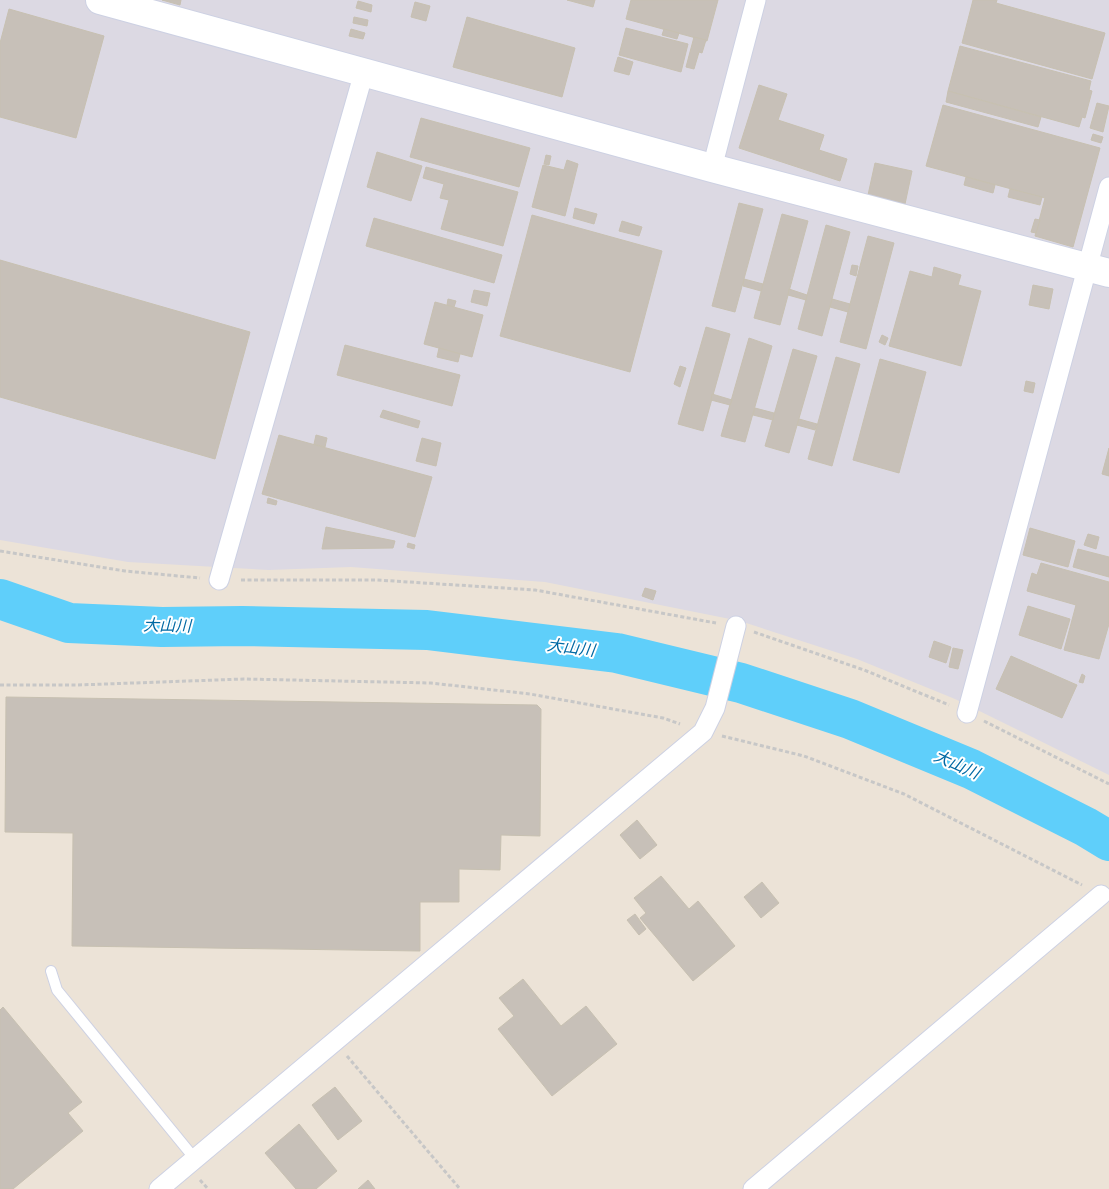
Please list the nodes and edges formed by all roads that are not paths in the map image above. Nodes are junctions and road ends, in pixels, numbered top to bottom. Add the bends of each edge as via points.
1 (100, 0) edge
2 (756, 0) edge
3 (364, 72) junction
4 (712, 168) junction
5 (1109, 187) edge
6 (1098, 269) edge
7 (219, 580) road end
8 (736, 626) road end
9 (967, 713) road end
10 (1101, 895) road end
11 (51, 971) dead end
12 (195, 1159) junction
13 (159, 1189) edge
14 (752, 1189) edge

1 - 3 street
2 - 4 street
3 - 4 street
3 - 7 street
4 - 6 street
5 - 6 street
6 - 9 street
8 - 12 street via 714,708 703,732
10 - 14 street
11 - 12 lane via 57,990
12 - 13 street

